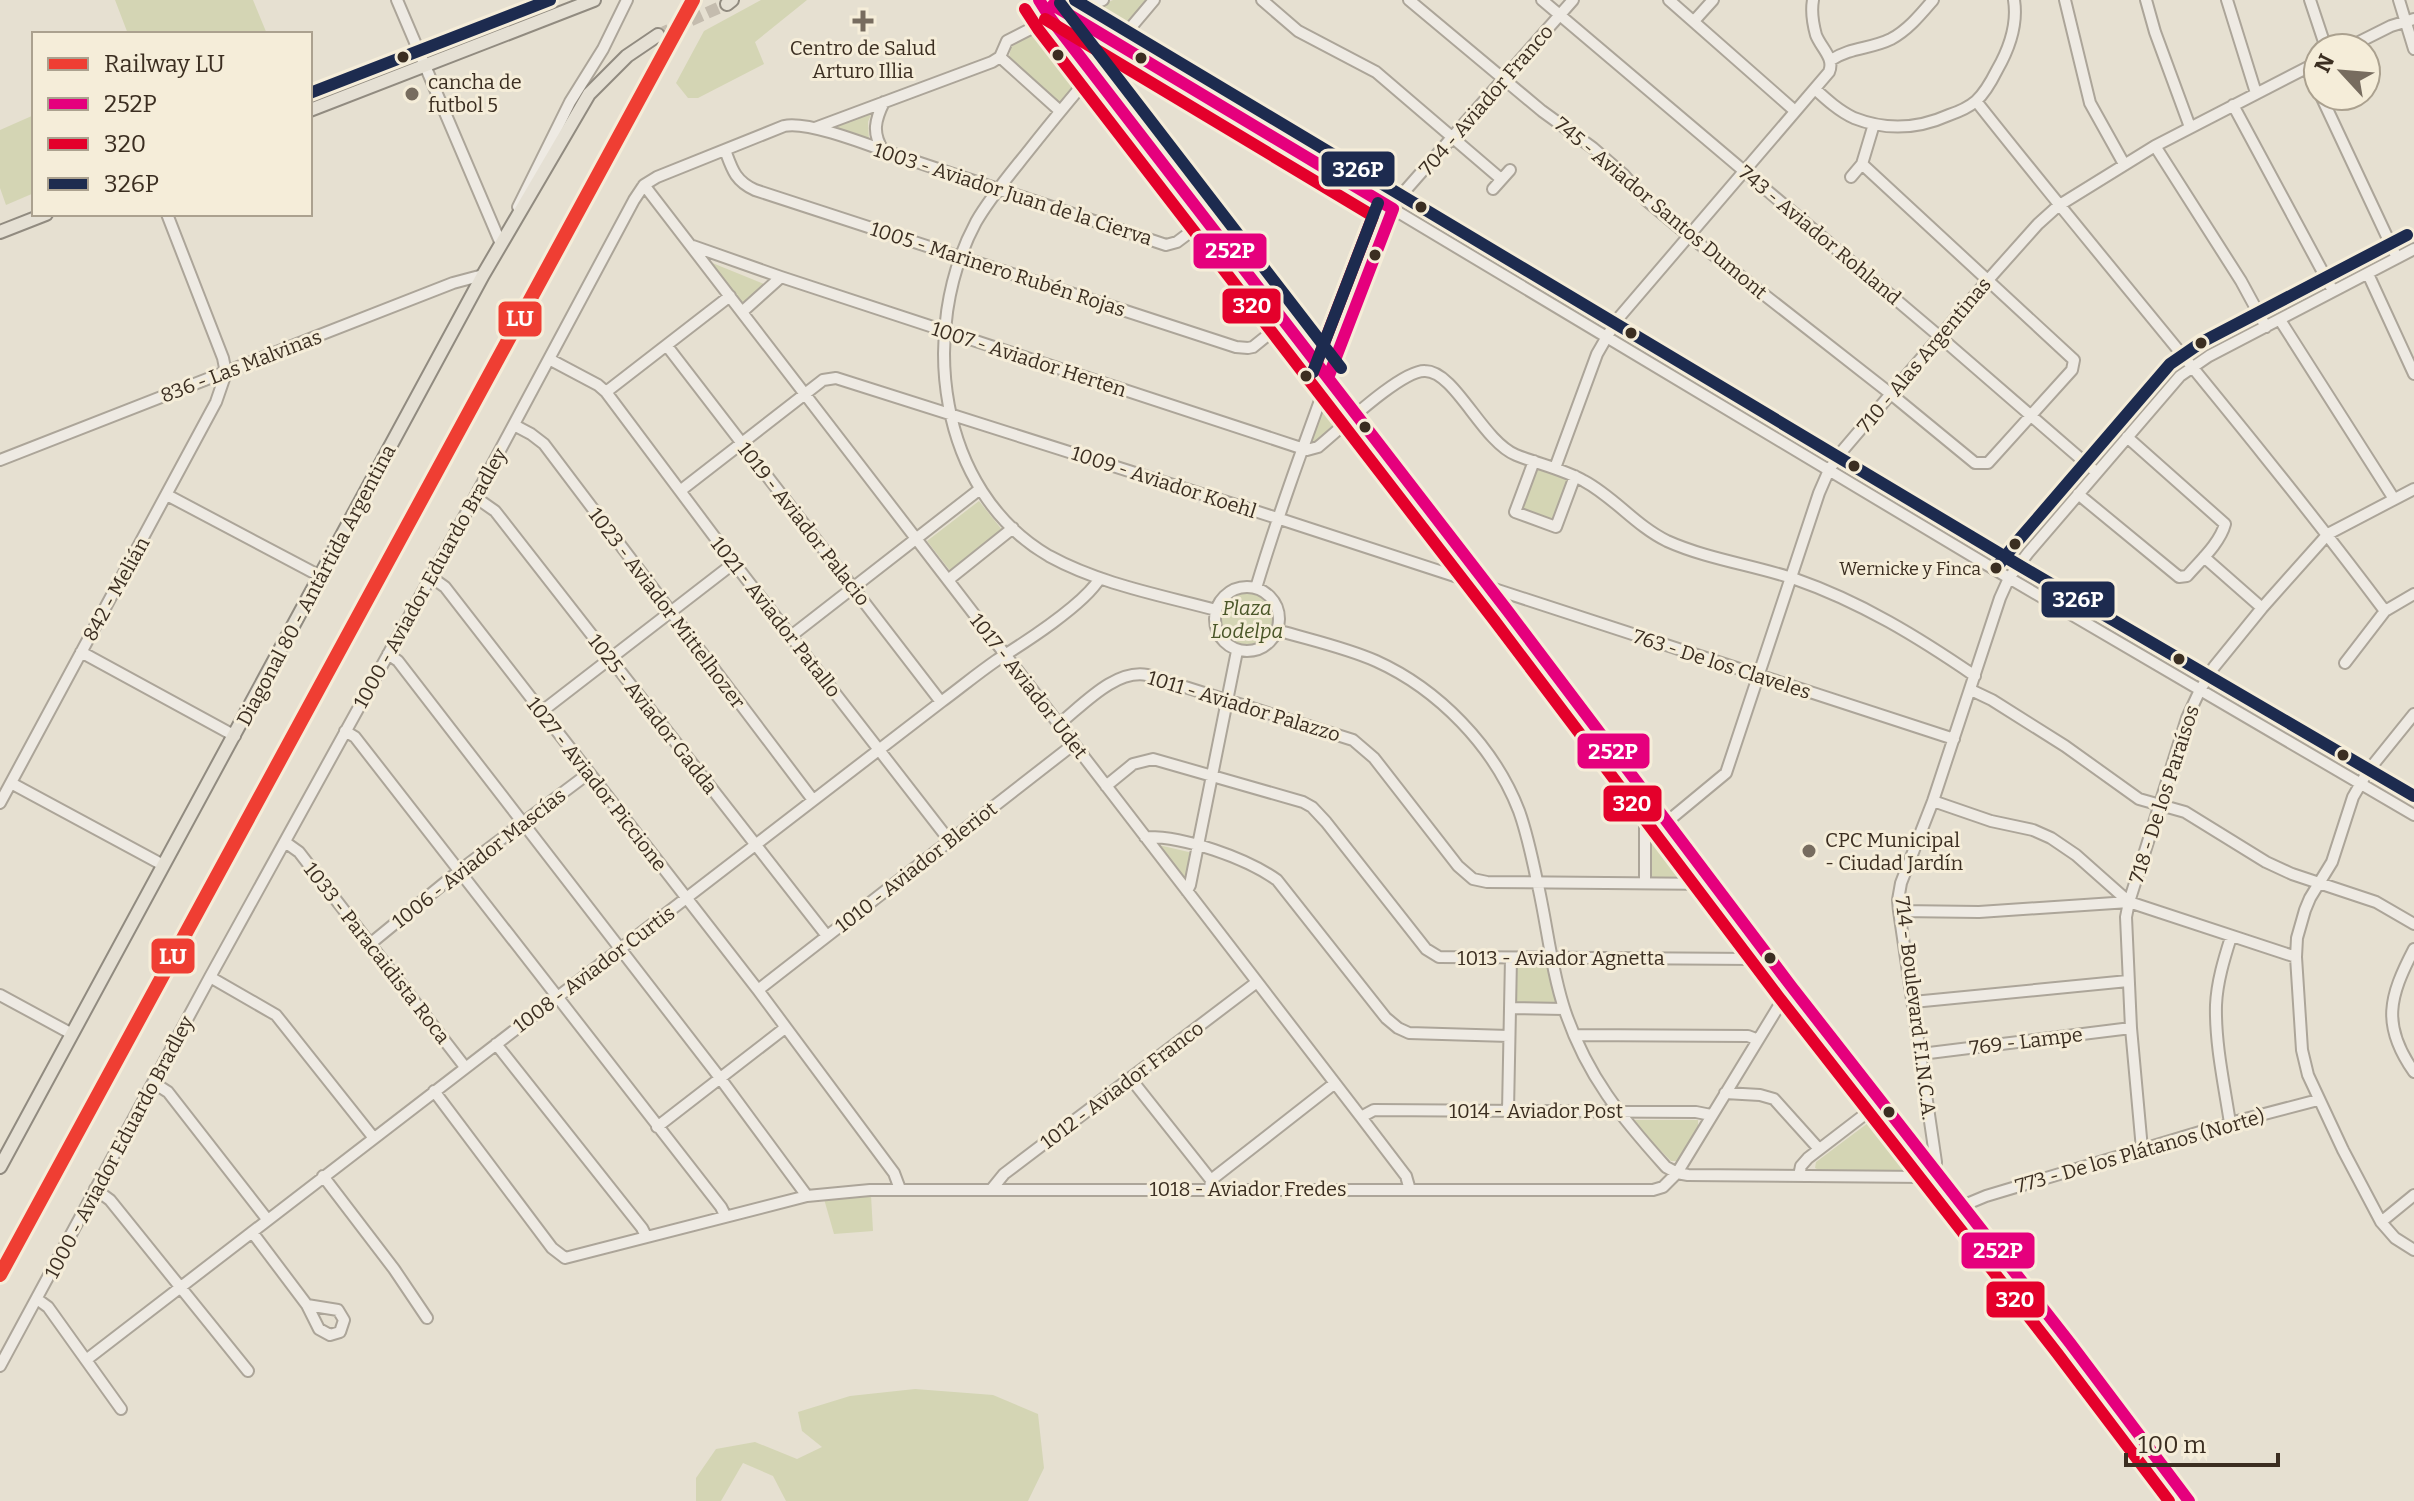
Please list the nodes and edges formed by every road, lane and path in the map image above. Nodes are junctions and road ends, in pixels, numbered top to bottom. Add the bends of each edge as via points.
1 (397, 0) edge
2 (594, 0) edge
3 (627, 0) edge
4 (1041, 0) edge
5 (1103, 0) edge
6 (1154, 0) edge
7 (1262, 0) edge
8 (1409, 0) edge
9 (1542, 0) edge
10 (1573, 0) edge
11 (1669, 0) edge
12 (1713, 0) edge
13 (1813, 0) edge
14 (1933, 0) edge
15 (2014, 0) edge
16 (2065, 0) edge
17 (2146, 0) edge
18 (2227, 0) edge
19 (2310, 0) edge
20 (2399, 0) edge
21 (580, 2) edge
22 (1067, 14) junction
23 (1560, 15) junction
24 (1051, 19) junction
25 (2410, 20) edge
26 (1694, 21) junction
27 (2321, 32) edge
28 (2379, 32) edge
29 (658, 35) tunnel mouth
30 (1116, 44) junction
31 (2414, 49) edge
32 (1000, 57) junction
33 (1831, 60) junction
34 (424, 65) junction
35 (2302, 70) edge
36 (1093, 72) junction
37 (1505, 79) junction
38 (1815, 89) junction
39 (2256, 93) junction
40 (1976, 101) junction
41 (884, 102) junction
42 (2233, 105) junction
43 (312, 109) edge
44 (1060, 111) junction
45 (1795, 111) junction
46 (2329, 112) edge
47 (1874, 124) junction
48 (2190, 127) junction
49 (815, 128) junction
50 (1453, 137) junction
51 (2155, 146) junction
52 (725, 150) junction
53 (883, 150) junction
54 (1862, 164) junction
55 (2124, 164) junction
56 (1510, 170) dead end
57 (1744, 171) junction
58 (1851, 177) dead end
59 (1501, 179) junction
60 (644, 185) junction
61 (998, 189) junction
62 (1493, 189) dead end
63 (2058, 206) junction
64 (1393, 209) junction
65 (41, 216) edge
66 (168, 216) edge
67 (1205, 221) junction
68 (0, 232) edge
69 (508, 232) junction
70 (1688, 235) junction
71 (501, 244) junction
72 (693, 246) junction
73 (2414, 249) edge
74 (961, 257) junction
75 (2397, 258) junction
76 (2368, 274) junction
77 (483, 275) junction
78 (781, 277) junction
79 (1988, 280) junction
80 (2333, 291) junction
81 (730, 296) junction
82 (742, 312) junction
83 (2280, 320) junction
84 (1284, 322) junction
85 (2266, 327) junction
86 (945, 331) junction
87 (1606, 336) junction
88 (1939, 336) junction
89 (667, 346) junction
90 (549, 359) junction
91 (2191, 368) junction
92 (226, 373) junction
93 (2414, 374) edge
94 (1328, 378) junction
95 (606, 392) junction
96 (805, 393) junction
97 (1891, 394) junction
98 (950, 414) junction
99 (1357, 415) junction
100 (2032, 415) junction
101 (514, 425) junction
102 (2127, 437) junction
103 (741, 442) junction
104 (1303, 449) junction
105 (0, 460) edge
106 (1534, 461) junction
107 (1555, 468) junction
108 (1829, 470) junction
109 (2096, 472) junction
110 (1575, 476) junction
111 (980, 489) junction
112 (2414, 489) edge
113 (680, 491) junction
114 (2078, 494) junction
115 (167, 495) junction
116 (475, 497) junction
117 (2394, 499) junction
118 (1277, 518) junction
119 (1013, 528) junction
120 (2328, 534) junction
121 (916, 539) junction
122 (2204, 557) junction
123 (734, 563) junction
124 (320, 576) junction
125 (431, 577) junction
126 (1100, 578) junction
127 (1791, 578) junction
128 (2009, 578) junction
129 (948, 580) junction
130 (854, 588) junction
131 (1256, 588) junction
132 (1490, 588) junction
133 (2414, 594) edge
134 (2262, 608) junction
135 (1216, 610) junction
136 (2385, 611) junction
137 (669, 612) junction
138 (1277, 630) junction
139 (791, 636) junction
140 (1237, 651) junction
141 (81, 652) junction
142 (388, 654) junction
143 (1006, 655) junction
144 (609, 657) junction
145 (2345, 663) dead end
146 (1759, 675) junction
147 (1975, 676) junction
148 (1971, 690) junction
149 (2200, 690) junction
150 (1226, 699) junction
151 (941, 702) junction
152 (541, 712) junction
153 (2414, 714) edge
154 (1059, 724) junction
155 (345, 731) junction
156 (235, 736) junction
157 (1954, 739) junction
158 (1074, 744) junction
159 (879, 750) junction
160 (589, 773) junction
161 (1211, 774) junction
162 (11, 783) junction
163 (2359, 784) junction
164 (1106, 786) junction
165 (1645, 792) junction
166 (813, 800) junction
167 (1933, 801) junction
168 (0, 803) edge
169 (2161, 805) junction
170 (2414, 815) edge
171 (1668, 821) junction
172 (524, 822) junction
173 (1145, 837) junction
174 (949, 840) junction
175 (285, 842) junction
176 (754, 845) junction
177 (1197, 846) junction
178 (163, 865) junction
179 (459, 871) junction
180 (1538, 883) junction
181 (1645, 883) junction
182 (2320, 883) junction
183 (1716, 884) junction
184 (1187, 891) junction
185 (686, 899) junction
186 (2129, 902) junction
187 (1899, 911) junction
188 (2414, 924) edge
189 (827, 936) junction
190 (2231, 937) junction
191 (370, 944) junction
192 (621, 948) junction
193 (2414, 949) edge
194 (1766, 953) junction
195 (2296, 957) junction
196 (1511, 958) junction
197 (1553, 959) junction
198 (210, 977) junction
199 (2128, 981) junction
200 (1257, 982) junction
201 (1791, 986) junction
202 (758, 990) junction
203 (0, 995) edge
204 (557, 997) junction
205 (1913, 1002) junction
206 (1510, 1008) junction
207 (1564, 1009) junction
208 (785, 1028) junction
209 (2131, 1028) junction
210 (72, 1034) junction
211 (1575, 1035) junction
212 (1509, 1036) junction
213 (1756, 1039) junction
214 (496, 1044) junction
215 (1921, 1054) junction
216 (465, 1067) junction
217 (2414, 1072) edge
218 (720, 1078) junction
219 (1131, 1079) junction
220 (154, 1083) junction
221 (1335, 1083) junction
222 (434, 1091) junction
223 (1725, 1093) junction
224 (2318, 1100) junction
225 (1881, 1102) junction
226 (1508, 1111) junction
227 (1617, 1112) junction
228 (1711, 1115) junction
229 (1361, 1117) junction
230 (2230, 1123) junction
231 (657, 1127) junction
232 (373, 1137) junction
233 (1819, 1149) junction
234 (2142, 1149) junction
235 (0, 1167) edge
236 (1935, 1172) junction
237 (1677, 1173) junction
238 (323, 1176) junction
239 (1799, 1176) junction
240 (1211, 1184) junction
241 (95, 1189) junction
242 (900, 1189) junction
243 (991, 1190) junction
244 (1410, 1190) junction
245 (2414, 1195) edge
246 (807, 1196) junction
247 (1962, 1206) junction
248 (725, 1215) junction
249 (267, 1219) junction
250 (2381, 1222) junction
251 (252, 1232) junction
252 (646, 1236) junction
253 (2414, 1250) edge
254 (179, 1287) junction
255 (37, 1299) junction
256 (307, 1305) dead end
257 (427, 1318) dead end
258 (86, 1360) junction
259 (0, 1366) edge
260 (248, 1371) dead end
261 (121, 1409) dead end
262 (2189, 1501) edge

1 - 34 street
2 - 21 main road
3 - 69 street, Diagonal 80 - Antártida Argentina via 574,94
4 - 22 street
4 - 24 street
5 - 22 street
6 - 30 street
7 - 50 street via 1298,31 1376,72
8 - 37 street, 745 - Aviador Santos Dumont
9 - 23 street, 743 - Aviador Rohland
10 - 23 street, 704 - Aviador Franco
11 - 26 street
12 - 26 street
13 - 33 street via 1817,36
14 - 33 street via 1891,39 1850,49
15 - 40 street via 2013,32 2004,59
16 - 55 street via 2090,103
17 - 48 street
18 - 39 street
19 - 27 street
20 - 25 street
21 - 34 main road
22 - 24 street
22 - 30 street
23 - 37 street, 704 - Aviador Franco
23 - 57 street, 743 - Aviador Rohland
24 - 32 street via 1007,41
24 - 36 street
25 - 28 street
25 - 31 street
26 - 45 street
29 - 69 main road via 627,56 589,94
30 - 36 street
30 - 64 street
32 - 41 street
32 - 44 street
33 - 38 street via 1829,72
34 - 43 main road
34 - 71 street
35 - 39 street, 710 - Alas Argentinas
36 - 44 street
36 - 67 street
37 - 50 street, 704 - Aviador Franco
37 - 70 street, 745 - Aviador Santos Dumont via 1593,148
38 - 45 street
38 - 47 street via 1839,109
39 - 42 street, 710 - Alas Argentinas
40 - 47 street via 1930,123 1899,128
40 - 63 street
41 - 49 street
41 - 53 street via 875,129
42 - 48 street, 710 - Alas Argentinas
42 - 80 street
44 - 61 street
45 - 57 street
46 - 75 street
47 - 54 street
48 - 51 street, 710 - Alas Argentinas
49 - 52 street via 790,124
49 - 53 street, 1003 - Aviador Juan de la Cierva
50 - 59 street
50 - 64 street, 704 - Aviador Franco
51 - 55 street, 710 - Alas Argentinas
51 - 85 street
52 - 60 street
52 - 74 street, 1005 - Marinero Rubén Rojas via 734,174 748,187
53 - 61 street, 1003 - Aviador Juan de la Cierva
54 - 58 street
54 - 79 street
55 - 63 street, 710 - Alas Argentinas
56 - 59 street
57 - 70 street
57 - 88 street, 743 - Aviador Rohland
59 - 62 street
60 - 72 street, 1017 - Aviador Udet
60 - 90 street, 1000 - Aviador Eduardo Bradley
61 - 67 street, 1003 - Aviador Juan de la Cierva via 1166,245
61 - 74 street
63 - 79 street, 710 - Alas Argentinas
63 - 91 street
64 - 87 street
64 - 94 street, 704 - Aviador Franco
65 - 68 main road
66 - 92 street
67 - 84 street
69 - 71 main road, Diagonal 80 - Antártida Argentina
70 - 87 street
70 - 97 street, 745 - Aviador Santos Dumont
71 - 77 main road, Diagonal 80 - Antártida Argentina
72 - 78 street, 1007 - Aviador Herten
72 - 81 street, 1017 - Aviador Udet
73 - 75 street, 714 - Boulevard F.I.N.C.A.
74 - 84 street, 1005 - Marinero Rubén Rojas via 1244,348 1253,347
74 - 86 street
75 - 76 street, 714 - Boulevard F.I.N.C.A.
76 - 80 street, 714 - Boulevard F.I.N.C.A.
76 - 93 street
77 - 92 street, 836 - Las Malvinas
77 - 124 main road, Diagonal 80 - Antártida Argentina
78 - 82 street
78 - 86 street, 1007 - Aviador Herten
79 - 88 street, 710 - Alas Argentinas
79 - 100 street via 2075,363
80 - 83 street, 714 - Boulevard F.I.N.C.A.
81 - 82 street, 1017 - Aviador Udet
81 - 89 street
82 - 96 street, 1017 - Aviador Udet
83 - 85 street, 714 - Boulevard F.I.N.C.A.
83 - 117 street
84 - 94 street
85 - 91 street, 714 - Boulevard F.I.N.C.A.
86 - 98 street
86 - 104 street, 1007 - Aviador Herten
87 - 107 street
87 - 108 street
88 - 97 street, 710 - Alas Argentinas
88 - 100 street, 743 - Aviador Rohland
89 - 95 street
89 - 103 street, 1019 - Aviador Palacio
90 - 95 street
90 - 101 street, 1000 - Aviador Eduardo Bradley
91 - 102 street, 714 - Boulevard F.I.N.C.A.
91 - 120 street
92 - 105 street, 836 - Las Malvinas
92 - 115 street, 842 - Melián
94 - 99 street
94 - 104 street
95 - 113 street, 1021 - Aviador Patallo
96 - 98 street, 1009 - Aviador Koehl via 836,378
96 - 103 street
96 - 121 street, 1017 - Aviador Udet
97 - 100 street, 745 - Aviador Santos Dumont via 1984,465
97 - 108 street, 710 - Alas Argentinas
98 - 111 street
98 - 118 street, 1009 - Aviador Koehl
99 - 104 street via 1318,447
99 - 106 street via 1403,377 1421,370 1435,372 1500,445
99 - 132 street
100 - 109 street, 743 - Aviador Rohland
101 - 116 street, 1000 - Aviador Eduardo Bradley
101 - 137 street, 1023 - Aviador Mittelhozer via 544,444
102 - 109 street, 714 - Boulevard F.I.N.C.A.
102 - 122 street via 2226,526
103 - 113 street
103 - 130 street, 1019 - Aviador Palacio
104 - 118 street
106 - 107 street
106 - 110 street via 1515,512 1556,527
107 - 110 street
108 - 127 street, 710 - Alas Argentinas
108 - 128 street
109 - 114 street, 714 - Boulevard F.I.N.C.A.
110 - 127 street via 1668,541
111 - 119 street
111 - 121 street
112 - 117 street, 718 - De los Paraísos
113 - 123 street, 1021 - Aviador Patallo
114 - 122 street via 2182,578
114 - 128 street, 714 - Boulevard F.I.N.C.A.
115 - 124 street
115 - 141 street, 842 - Melián
116 - 125 street, 1000 - Aviador Eduardo Bradley
116 - 144 street, 1025 - Aviador Gadda via 495,511
117 - 120 street, 718 - De los Paraísos
118 - 131 street
118 - 132 street, 1009 - Aviador Koehl
119 - 126 street via 1051,557
119 - 129 street
120 - 134 street, 718 - De los Paraísos
120 - 136 street
121 - 129 street, 1017 - Aviador Udet
121 - 130 street
122 - 134 street
123 - 137 street
123 - 139 street, 1021 - Aviador Patallo
124 - 156 main road, Diagonal 80 - Antártida Argentina
125 - 142 street, 1000 - Aviador Eduardo Bradley
125 - 152 street, 1027 - Aviador Piccione via 445,587
126 - 135 street
126 - 143 street, 1008 - Aviador Curtis via 1090,592
127 - 146 street, 710 - Alas Argentinas
127 - 147 street via 1868,609
128 - 147 street, 714 - Boulevard F.I.N.C.A.
128 - 149 street
129 - 143 street, 1017 - Aviador Udet
130 - 139 street
130 - 151 street, 1019 - Aviador Palacio
131 - 135 street via 1227,593
131 - 138 street via 1278,609
132 - 146 street, 763 - De los Claveles
132 - 165 street
133 - 136 street
134 - 149 street, 718 - De los Paraísos
135 - 140 street via 1221,639
136 - 145 street
137 - 144 street
137 - 166 street, 1023 - Aviador Mittelhozer
138 - 140 street via 1257,650
138 - 180 street via 1384,665 1411,679 1459,721 1515,801
139 - 159 street, 1021 - Aviador Patallo
140 - 150 street
141 - 156 street
141 - 162 street, 842 - Melián
142 - 155 street, 1000 - Aviador Eduardo Bradley
142 - 172 street
143 - 151 street, 1008 - Aviador Curtis
143 - 154 street, 1017 - Aviador Udet
144 - 152 street
144 - 176 street, 1025 - Aviador Gadda
146 - 157 street, 763 - De los Claveles
146 - 171 street, 710 - Alas Argentinas via 1726,773
147 - 148 street, 714 - Boulevard F.I.N.C.A.
148 - 157 street, 714 - Boulevard F.I.N.C.A.
148 - 169 street via 2139,799
149 - 163 street
149 - 169 street, 718 - De los Paraísos
150 - 154 street, 1011 - Aviador Palazzo via 1129,674
150 - 161 street
150 - 180 street, 1011 - Aviador Palazzo via 1353,740 1374,758 1469,877
151 - 159 street, 1008 - Aviador Curtis
152 - 160 street, 1027 - Aviador Piccione
153 - 163 street
154 - 158 street, 1017 - Aviador Udet
155 - 175 street, 1000 - Aviador Eduardo Bradley
155 - 179 street
156 - 178 main road, Diagonal 80 - Antártida Argentina
157 - 167 street, 714 - Boulevard F.I.N.C.A.
158 - 164 street, 1017 - Aviador Udet
158 - 174 street, 1010 - Aviador Bleriot
159 - 166 street, 1008 - Aviador Curtis
159 - 174 street, 1021 - Aviador Patallo
160 - 172 street, 1006 - Aviador Mascías
160 - 185 street, 1027 - Aviador Piccione
161 - 164 street, 1013 - Aviador Agnetta via 1146,759
161 - 177 street
161 - 196 street, 1013 - Aviador Agnetta via 1312,807 1432,954
162 - 168 street, 842 - Melián
162 - 178 street
163 - 170 street
163 - 182 street
164 - 173 street, 1017 - Aviador Udet
165 - 171 street
165 - 181 street
166 - 176 street, 1008 - Aviador Curtis
167 - 186 street via 2051,838
167 - 187 street, 714 - Boulevard F.I.N.C.A. via 1901,883
169 - 182 street via 2193,816 2266,862
169 - 186 street, 718 - De los Paraísos
171 - 183 street
172 - 179 street, 1006 - Aviador Mascías
172 - 192 street
173 - 177 street
173 - 184 street, 1017 - Aviador Udet
174 - 189 street, 1010 - Aviador Bleriot
175 - 191 street, 1033 - Paracaidista Roca via 299,852
175 - 198 street, 1000 - Aviador Eduardo Bradley
176 - 185 street, 1008 - Aviador Curtis
176 - 189 street, 1025 - Aviador Gadda
177 - 184 street
177 - 212 street via 1252,865 1277,880 1398,1028 1423,1035
178 - 210 main road, Diagonal 80 - Antártida Argentina
179 - 191 street, 1006 - Aviador Mascías
179 - 204 street
180 - 181 street, 1011 - Aviador Palazzo
180 - 197 street
181 - 183 street, 1011 - Aviador Palazzo
182 - 188 street via 2376,902
182 - 195 street via 2305,910
183 - 194 street
184 - 200 street, 1017 - Aviador Udet
185 - 192 street, 1008 - Aviador Curtis
185 - 202 street, 1027 - Aviador Piccione
186 - 187 street via 1979,912
186 - 190 street
186 - 199 street, 718 - De los Paraísos
187 - 205 street, 714 - Boulevard F.I.N.C.A.
189 - 202 street, 1010 - Aviador Bleriot
190 - 195 street
190 - 230 street via 2216,1003
191 - 216 street, 1033 - Paracaidista Roca
192 - 204 street, 1008 - Aviador Curtis
192 - 218 street
193 - 217 street via 2400,976 2392,1012 2395,1040
194 - 197 street, 1013 - Aviador Agnetta via 1755,959
194 - 201 street
195 - 224 street via 2304,1065
196 - 197 street, 1013 - Aviador Agnetta
196 - 206 street
197 - 207 street
198 - 220 street, 1000 - Aviador Eduardo Bradley
198 - 232 street via 276,1015
199 - 205 street
199 - 209 street, 718 - De los Paraísos
200 - 219 street, 1012 - Aviador Franco
200 - 221 street, 1017 - Aviador Udet
201 - 213 street
201 - 225 street
202 - 208 street, 1027 - Aviador Piccione
203 - 210 street
204 - 214 street, 1008 - Aviador Curtis
204 - 231 street
205 - 215 street, 714 - Boulevard F.I.N.C.A.
206 - 207 street
206 - 212 street
207 - 211 street
208 - 218 street
208 - 242 street, 1027 - Aviador Piccione via 894,1173
209 - 215 street, 769 - Lampe
209 - 234 street, 718 - De los Paraísos
210 - 235 main road, Diagonal 80 - Antártida Argentina
211 - 213 street
211 - 227 street
212 - 226 street
213 - 223 street
214 - 216 street, 1008 - Aviador Curtis
214 - 252 street
215 - 236 street, 714 - Boulevard F.I.N.C.A.
216 - 222 street, 1008 - Aviador Curtis
218 - 231 street
218 - 246 street
219 - 240 street
219 - 243 street, 1012 - Aviador Franco via 1004,1174
220 - 241 street, 1000 - Aviador Eduardo Bradley
220 - 249 street via 168,1092
221 - 229 street, 1017 - Aviador Udet
221 - 240 street
222 - 232 street, 1008 - Aviador Curtis
222 - 252 street, 1018 - Aviador Fredes via 560,1256
223 - 228 street
223 - 233 street via 1774,1099
224 - 230 street, 773 - De los Plátanos (Norte)
224 - 250 street
225 - 233 street
225 - 236 street
226 - 227 street, 1014 - Aviador Post
226 - 229 street, 1014 - Aviador Post via 1374,1110
227 - 228 street, 1014 - Aviador Post
227 - 237 street
228 - 237 street
229 - 244 street, 1017 - Aviador Udet via 1406,1176
230 - 234 street, 773 - De los Plátanos (Norte)
231 - 248 street
232 - 238 street, 1008 - Aviador Curtis
233 - 239 street via 1801,1166
234 - 247 street, 773 - De los Plátanos (Norte)
236 - 239 street, 1018 - Aviador Fredes via 1922,1178
236 - 247 street
237 - 239 street, 1018 - Aviador Fredes
237 - 244 street, 1018 - Aviador Fredes via 1653,1190
238 - 249 street, 1008 - Aviador Curtis
238 - 257 street
240 - 243 street, 1018 - Aviador Fredes
240 - 244 street, 1018 - Aviador Fredes
241 - 254 street via 110,1200
241 - 255 street, 1000 - Aviador Eduardo Bradley
242 - 243 street, 1018 - Aviador Fredes
242 - 246 street, 1018 - Aviador Fredes
245 - 250 street
246 - 248 street, 1018 - Aviador Fredes
247 - 262 street
248 - 252 street, 1018 - Aviador Fredes
249 - 251 street, 1008 - Aviador Curtis
250 - 253 street
251 - 254 street, 1008 - Aviador Curtis
251 - 256 street
254 - 258 street, 1008 - Aviador Curtis
254 - 260 street
255 - 258 street
255 - 259 street, 1000 - Aviador Eduardo Bradley
258 - 261 street

